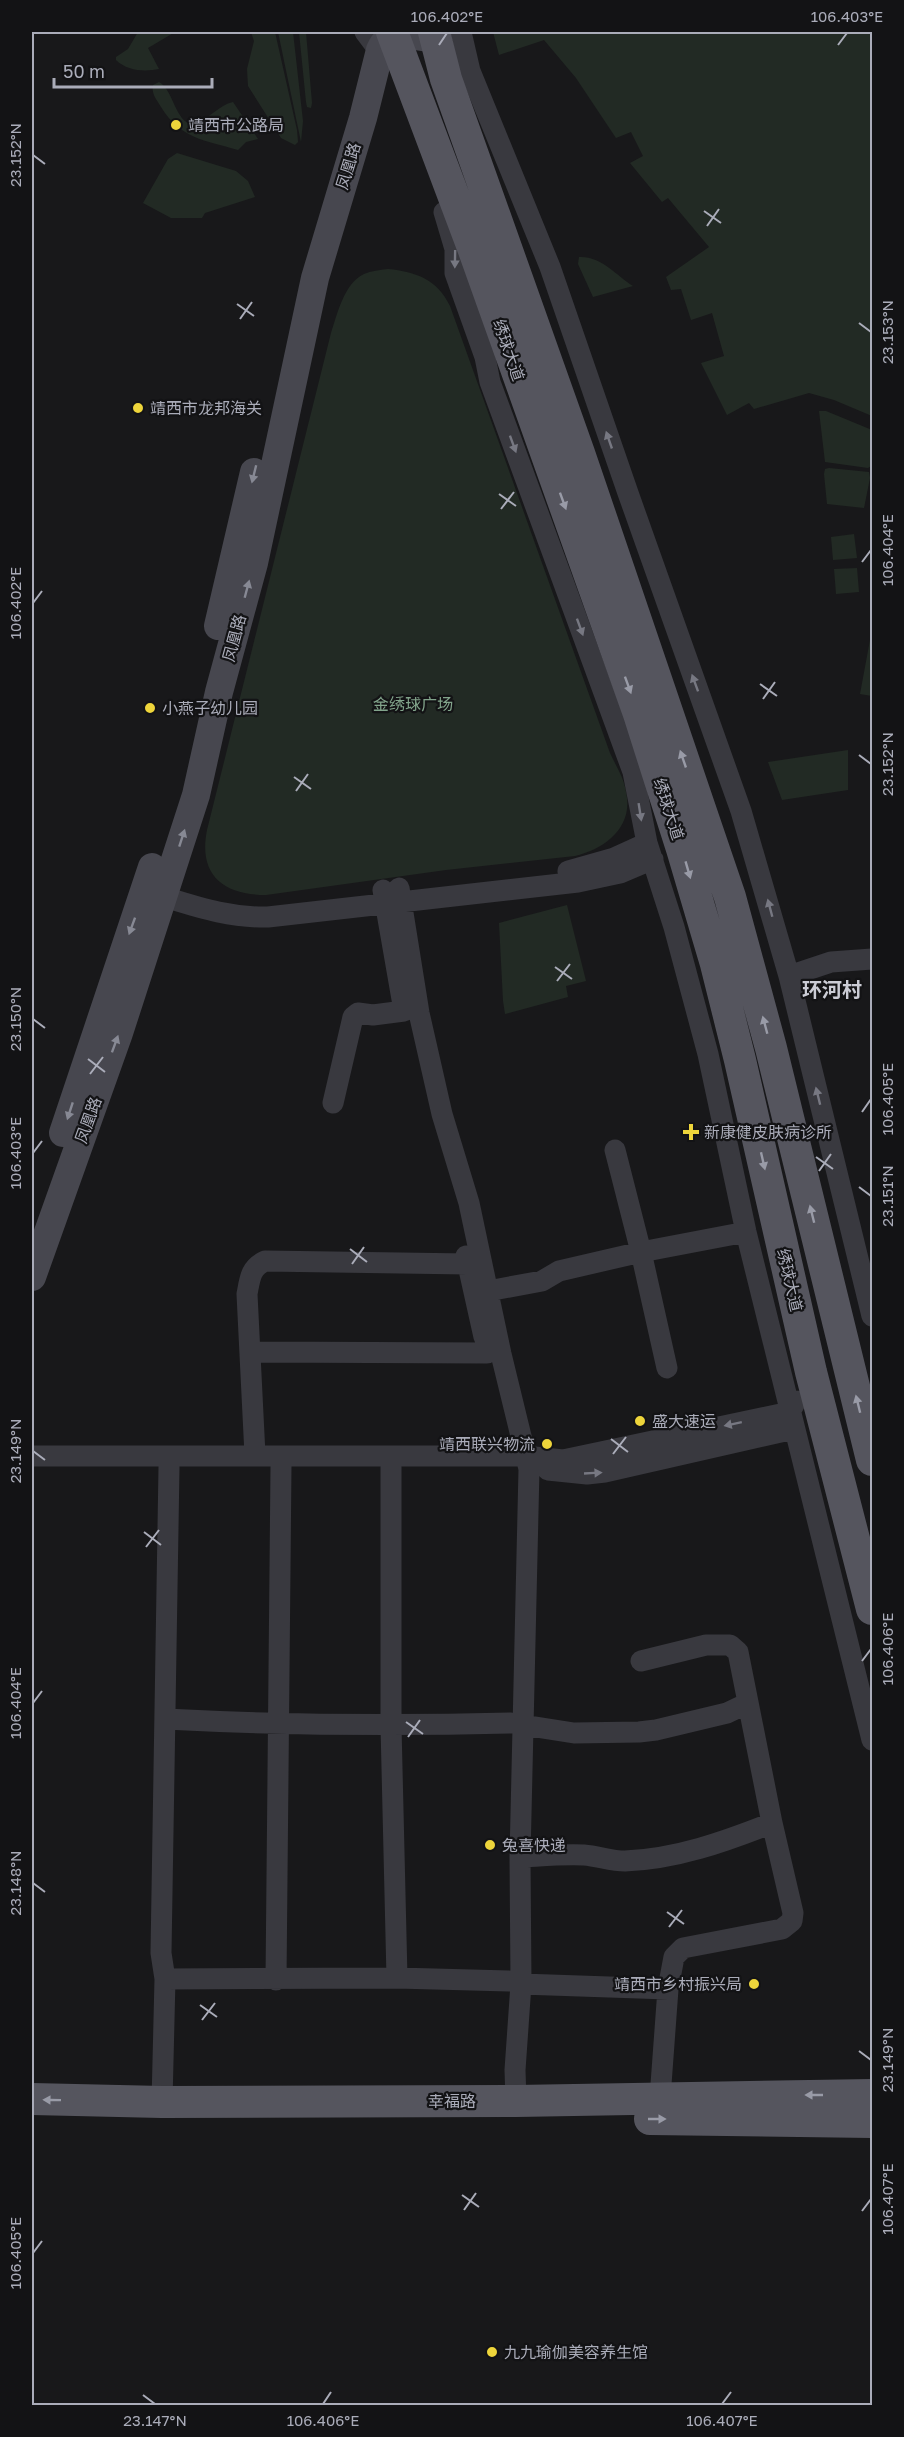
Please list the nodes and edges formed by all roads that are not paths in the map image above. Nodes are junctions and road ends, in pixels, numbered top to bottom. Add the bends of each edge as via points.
1 (444, 34) edge
2 (377, 35) edge
3 (628, 493) junction
4 (608, 537) junction
5 (650, 851) junction
6 (156, 888) junction
7 (392, 896) junction
8 (873, 959) edge
9 (789, 976) junction
10 (404, 1011) junction
11 (740, 1060) junction
12 (333, 1103) dead end
13 (720, 1112) junction
14 (615, 1150) dead end
15 (774, 1210) junction
16 (32, 1230) edge
17 (746, 1232) junction
18 (853, 1238) junction
19 (641, 1252) junction
20 (753, 1257) junction
21 (468, 1264) junction
22 (826, 1274) junction
23 (32, 1276) edge
24 (488, 1291) junction
25 (873, 1316) edge
26 (250, 1352) junction
27 (487, 1353) junction
28 (667, 1368) dead end
29 (811, 1372) junction
30 (792, 1421) junction
31 (255, 1455) junction
32 (32, 1456) edge
33 (873, 1460) edge
34 (520, 1462) junction
35 (281, 1466) junction
36 (169, 1467) junction
37 (391, 1467) junction
38 (32, 1471) edge
39 (870, 1599) edge
40 (845, 1623) junction
41 (641, 1662) dead end
42 (748, 1703) junction
43 (165, 1719) junction
44 (517, 1724) junction
45 (279, 1725) junction
46 (391, 1726) junction
47 (873, 1740) edge
48 (772, 1823) junction
49 (520, 1857) junction
50 (397, 1978) junction
51 (165, 1979) junction
52 (276, 1980) junction
53 (515, 1982) junction
54 (668, 1989) junction
55 (873, 2095) edge
56 (660, 2098) junction
57 (32, 2099) edge
58 (511, 2101) junction
59 (162, 2102) junction
60 (32, 2121) edge
61 (873, 2122) edge

1 - 2 main road
3 -> 1 street via 550,267 470,70
1 - 4 main road, 绣球大道 via 446,79
2 -> 5 street via 451,230 455,273 490,382 633,772
2 - 6 main road, 凤凰路 via 347,114 302,268
2 -> 11 main road, 绣球大道 via 475,253 639,714 700,909
3 - 4 street
9 -> 3 street via 741,811
22 -> 4 main road, 绣球大道 via 734,913
5 - 7 street via 573,870
5 - 13 street via 677,938
6 - 7 street via 218,914 242,917 268,917
6 -> 16 main road, 凤凰路 via 131,926
23 -> 6 main road, 凤凰路 via 119,1033
7 - 10 street
7 - 24 street
8 - 9 street via 831,962
18 -> 9 street
10 - 12 street via 358,1013 353,1017
10 - 21 street via 456,1203
11 - 13 street
11 -> 15 main road, 绣球大道
13 - 17 street
14 - 19 street
15 - 20 street
15 - 29 main road, 绣球大道
17 - 19 street
17 - 20 street
18 - 22 street
18 - 25 street
19 - 24 street via 559,1271 542,1281
19 - 28 street
20 - 30 street
21 - 26 street via 265,1261 252,1270 247,1294
21 - 27 street
33 -> 22 main road, 绣球大道
24 - 34 street
26 - 27 street
26 - 31 street
27 - 34 street
29 - 30 street
29 - 39 main road, 绣球大道
30 - 34 street via 563,1460
30 - 40 street
31 - 32 street
31 - 34 street
34 - 37 street
34 - 44 street
35 - 36 street
35 - 37 street
35 - 45 street
36 - 38 street
36 - 43 street
37 - 46 street
39 - 40 street
40 - 47 street
41 - 42 street via 706,1645 730,1645 740,1658
42 - 44 street via 727,1713 639,1732 574,1733
42 - 48 street
43 - 45 street
43 - 51 street via 161,1953
44 - 46 street
44 - 49 street
44 - 53 street via 507,1856
45 - 46 street
45 - 52 street
46 - 50 street
48 - 49 street via 727,1841 652,1858 615,1861 579,1855
48 - 54 street via 793,1906 792,1921 782,1929 683,1948 674,1957
49 - 53 street
50 - 52 street
50 - 53 street
51 - 52 street
51 - 59 street
53 - 54 street
53 - 58 street
54 - 56 street
55 -> 56 main road, 幸福路
56 - 58 main road, 幸福路
59 -> 57 main road, 幸福路
58 - 59 main road, 幸福路
60 -> 61 main road, 幸福路

